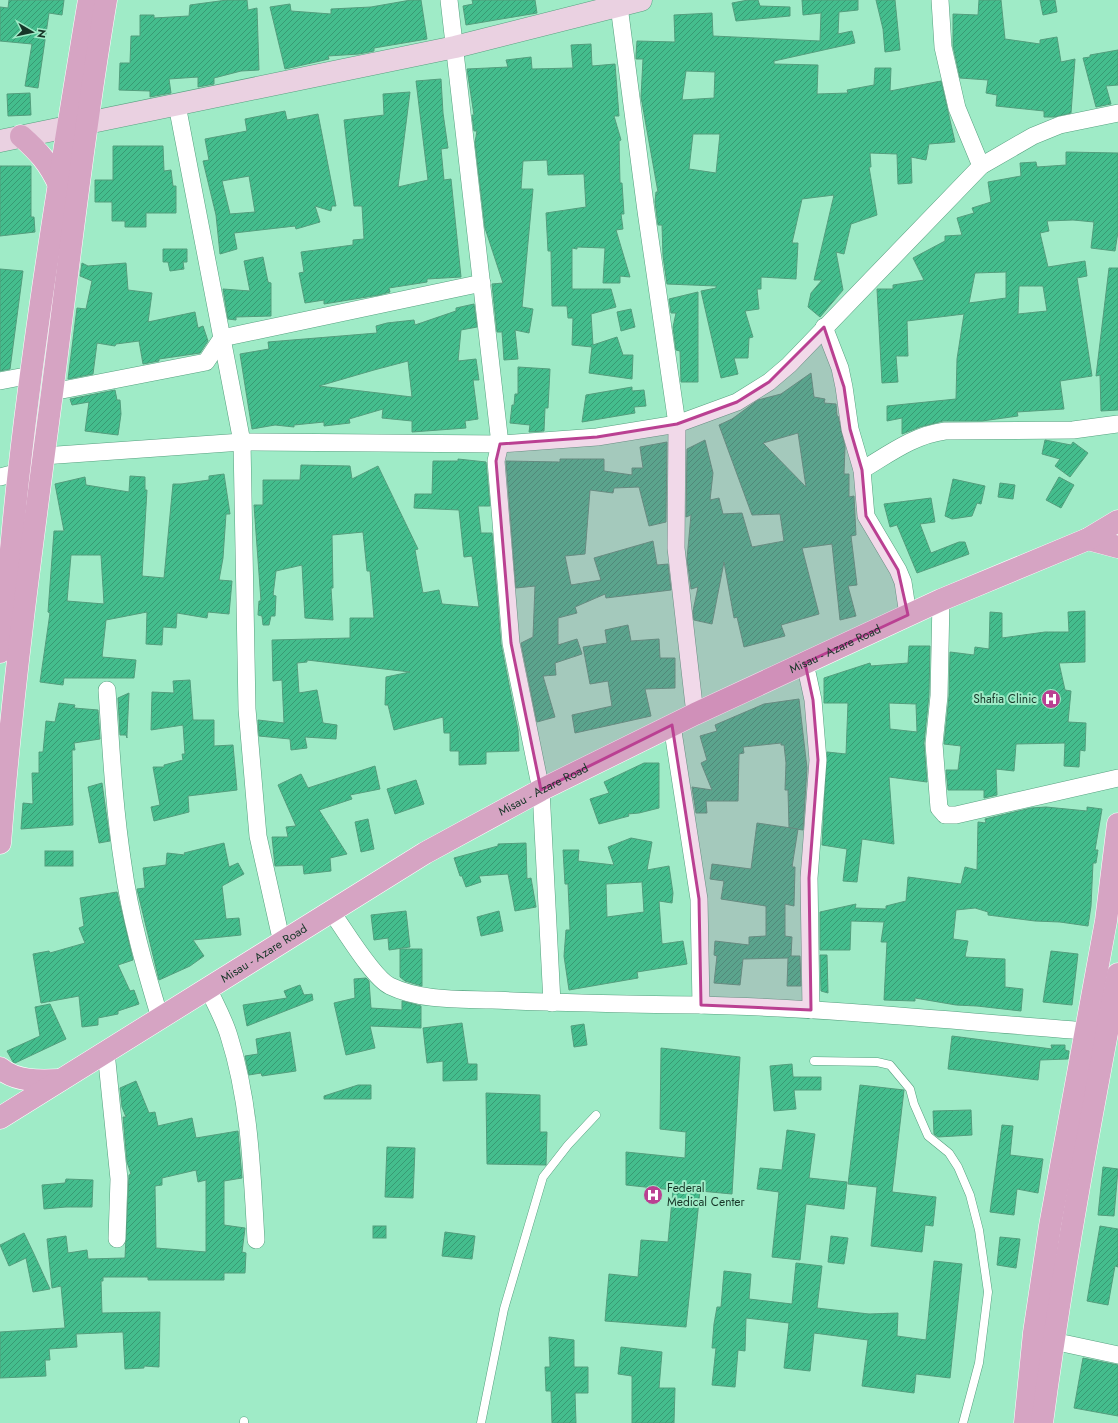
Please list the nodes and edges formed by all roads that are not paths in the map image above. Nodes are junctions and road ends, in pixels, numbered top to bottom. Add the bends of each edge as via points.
1 (89, 0) edge
2 (106, 0) edge
3 (449, 0) edge
4 (641, 0) edge
5 (940, 0) edge
6 (619, 6) junction
7 (455, 47) junction
8 (177, 105) junction
9 (1118, 113) edge
10 (77, 126) junction
11 (21, 136) junction
12 (0, 141) edge
13 (981, 166) junction
14 (59, 185) junction
15 (482, 283) junction
16 (824, 327) junction
17 (222, 338) junction
18 (31, 375) junction
19 (0, 381) edge
20 (52, 392) junction
21 (677, 424) junction
22 (1118, 424) edge
23 (242, 442) junction
24 (500, 444) junction
25 (43, 456) junction
26 (862, 470) junction
27 (9, 475) edge
28 (1118, 521) edge
29 (1088, 539) junction
30 (1118, 547) edge
31 (5, 579) edge
32 (941, 600) junction
33 (908, 615) junction
34 (0, 652) edge
35 (805, 663) junction
36 (107, 690) dead end
37 (695, 714) junction
38 (672, 725) junction
39 (1118, 778) edge
40 (541, 790) junction
41 (1118, 824) edge
42 (0, 843) edge
43 (331, 912) junction
44 (282, 943) junction
45 (1118, 974) edge
46 (208, 988) junction
47 (552, 1003) junction
48 (701, 1005) junction
49 (811, 1010) junction
50 (160, 1018) junction
51 (1085, 1031) junction
52 (1112, 1034) edge
53 (106, 1052) junction
54 (814, 1061) dead end
55 (0, 1068) edge
56 (60, 1080) junction
57 (596, 1115) dead end
58 (0, 1118) edge
59 (118, 1239) dead end
60 (256, 1240) dead end
61 (1052, 1341) junction
62 (1118, 1355) edge
63 (481, 1423) edge
64 (962, 1423) edge
65 (1025, 1423) edge
66 (1042, 1423) edge

1 - 10 main road
2 - 10 main road
3 - 7 street
4 - 6 main road
5 - 13 street via 943,47 957,108
6 - 7 main road
6 - 21 street via 644,203
7 - 8 main road
7 - 15 street
8 - 10 main road
8 - 17 street
9 - 13 street via 1060,126 1033,136
10 - 11 main road
10 - 14 main road
10 - 20 main road
11 - 12 main road
11 - 14 main road via 51,167
13 - 16 street
14 - 18 main road
15 - 17 street
15 - 24 street
16 - 21 street via 769,382 737,402
16 - 26 street via 840,368 850,429
17 - 20 street via 206,362
17 - 23 street
18 - 19 street
18 - 27 main road
20 - 25 main road
21 - 24 street via 597,436
21 - 37 street via 676,548
22 - 26 street via 1073,430 930,433 914,439
23 - 24 street
23 - 25 street
23 - 44 street via 248,717 258,836
24 - 40 street via 496,461 511,643
25 - 42 main road
26 - 33 street via 866,516 898,570
27 - 31 main road
28 - 29 main road, Misau - Azare Road
29 - 30 main road
29 - 32 main road, Misau - Azare Road
31 - 34 main road
32 - 33 main road, Misau - Azare Road
32 - 39 street via 939,696 934,744 939,808 945,815 956,815
33 - 35 main road, Misau - Azare Road
35 - 37 main road, Misau - Azare Road
35 - 49 street via 813,700 818,760 809,878
36 - 50 street via 113,784 123,866 141,953
37 - 38 main road, Misau - Azare Road
38 - 40 main road, Misau - Azare Road
38 - 48 street via 699,899
40 - 43 main road, Misau - Azare Road via 425,853
40 - 47 street
41 - 51 main road via 1106,922
43 - 44 main road, Misau - Azare Road
43 - 47 street via 374,972 388,986 434,998
44 - 46 main road, Misau - Azare Road
45 - 52 main road
46 - 50 main road, Misau - Azare Road
46 - 60 street via 229,1034 243,1089 251,1158
47 - 48 street
48 - 49 street
49 - 51 street
50 - 53 main road, Misau - Azare Road
51 - 65 main road via 1049,1233 1034,1333
52 - 61 main road
53 - 56 main road, Misau - Azare Road
53 - 59 street via 119,1172
54 - 64 lane via 877,1062 890,1065 910,1089 928,1136 949,1153 970,1194 979,1230 988,1292 979,1363
55 - 56 main road via 18,1077 40,1081
56 - 58 main road, Misau - Azare Road
57 - 63 lane via 543,1177 504,1309
61 - 62 street
61 - 66 main road

